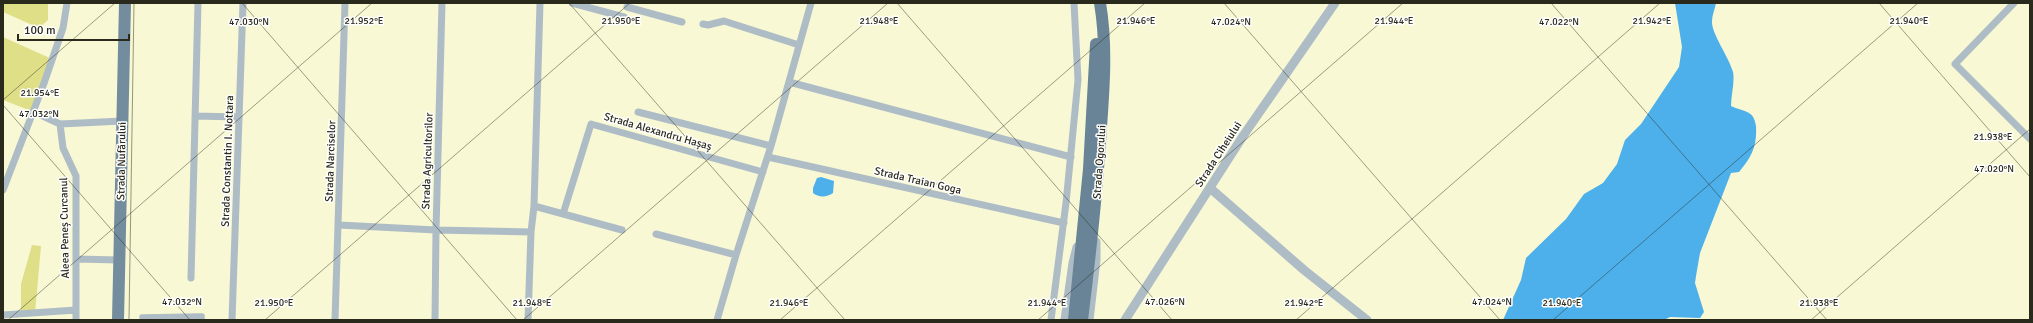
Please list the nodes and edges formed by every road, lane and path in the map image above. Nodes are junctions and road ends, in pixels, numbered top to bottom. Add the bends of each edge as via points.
1 (67, 3) edge
2 (125, 3) edge
3 (198, 3) edge
4 (243, 3) edge
5 (345, 3) edge
6 (442, 3) edge
7 (540, 3) edge
8 (572, 3) edge
9 (811, 3) edge
10 (1074, 3) edge
11 (1092, 3) edge
12 (1100, 3) edge
13 (1335, 3) edge
14 (2014, 3) edge
15 (627, 7) dead end
16 (624, 18) dead end
17 (682, 22) dead end
18 (703, 24) dead end
19 (799, 45) junction
20 (789, 82) junction
21 (34, 112) junction
22 (638, 112) dead end
23 (195, 116) junction
24 (239, 117) junction
25 (122, 121) junction
26 (60, 124) junction
27 (2030, 139) edge
28 (771, 146) junction
29 (768, 157) junction
30 (1072, 158) junction
31 (763, 172) junction
32 (1210, 188) junction
33 (3, 190) edge
34 (534, 206) junction
35 (563, 214) junction
36 (1094, 221) junction
37 (1064, 223) junction
38 (339, 225) junction
39 (436, 230) junction
40 (622, 230) dead end
41 (531, 232) junction
42 (1082, 232) junction
43 (656, 234) dead end
44 (736, 255) junction
45 (76, 259) junction
46 (119, 260) junction
47 (191, 278) dead end
48 (76, 310) junction
49 (3, 314) edge
50 (142, 317) dead end
51 (76, 320) edge
52 (118, 320) edge
53 (202, 320) edge
54 (232, 320) edge
55 (335, 320) edge
56 (435, 320) edge
57 (528, 320) edge
58 (717, 320) edge
59 (1051, 320) edge
60 (1065, 320) edge
61 (1074, 320) edge
62 (1082, 320) edge
63 (1089, 320) edge
64 (1125, 320) edge
65 (1367, 320) edge

1 - 21 street via 63,28
2 - 25 main road, Strada Nufărului
3 - 23 street
4 - 24 street, Strada Constantin I. Nottara
5 - 38 street, Strada Narciselor
6 - 39 street, Strada Agricultorilor
7 - 34 street
8 - 16 street
9 - 19 street
10 - 30 street via 1078,80
11 - 42 highway, Strada Ogorului via 1096,53 1089,170
12 - 36 highway, Strada Ogorului via 1104,81
13 - 32 street, Strada Ciheiului
14 - 27 street via 1955,64
15 - 17 street
18 - 19 street via 724,21
19 - 20 street
20 - 28 street
20 - 30 street
21 - 26 street
21 - 33 street
22 - 28 street
23 - 24 street
23 - 47 street
24 - 54 street, Strada Constantin I. Nottara
25 - 26 street
25 - 46 main road, Strada Nufărului
26 - 45 street, Aleea Peneș Curcanul via 63,148 76,176
28 - 29 street
29 - 31 street
29 - 37 street, Strada Traian Goga
30 - 37 street
31 - 35 street, Strada Alexandru Hașaș via 591,124
31 - 44 street
32 - 64 street, Strada Ciheiului
32 - 65 street via 1293,261
34 - 35 street
34 - 41 street
35 - 40 street
36 - 62 highway, Strada Ogorului
36 - 63 street via 1096,260
37 - 59 street
38 - 39 street
38 - 55 street, Strada Narciselor
39 - 41 street
39 - 56 street, Strada Agricultorilor
41 - 57 street
42 - 60 street via 1073,263
42 - 61 highway, Strada Ogorului
43 - 44 street
44 - 58 street
45 - 46 street
45 - 48 street, Aleea Peneș Curcanul
46 - 52 main road, Strada Nufărului
48 - 49 street
48 - 51 street, Aleea Peneș Curcanul
50 - 53 street via 202,316

